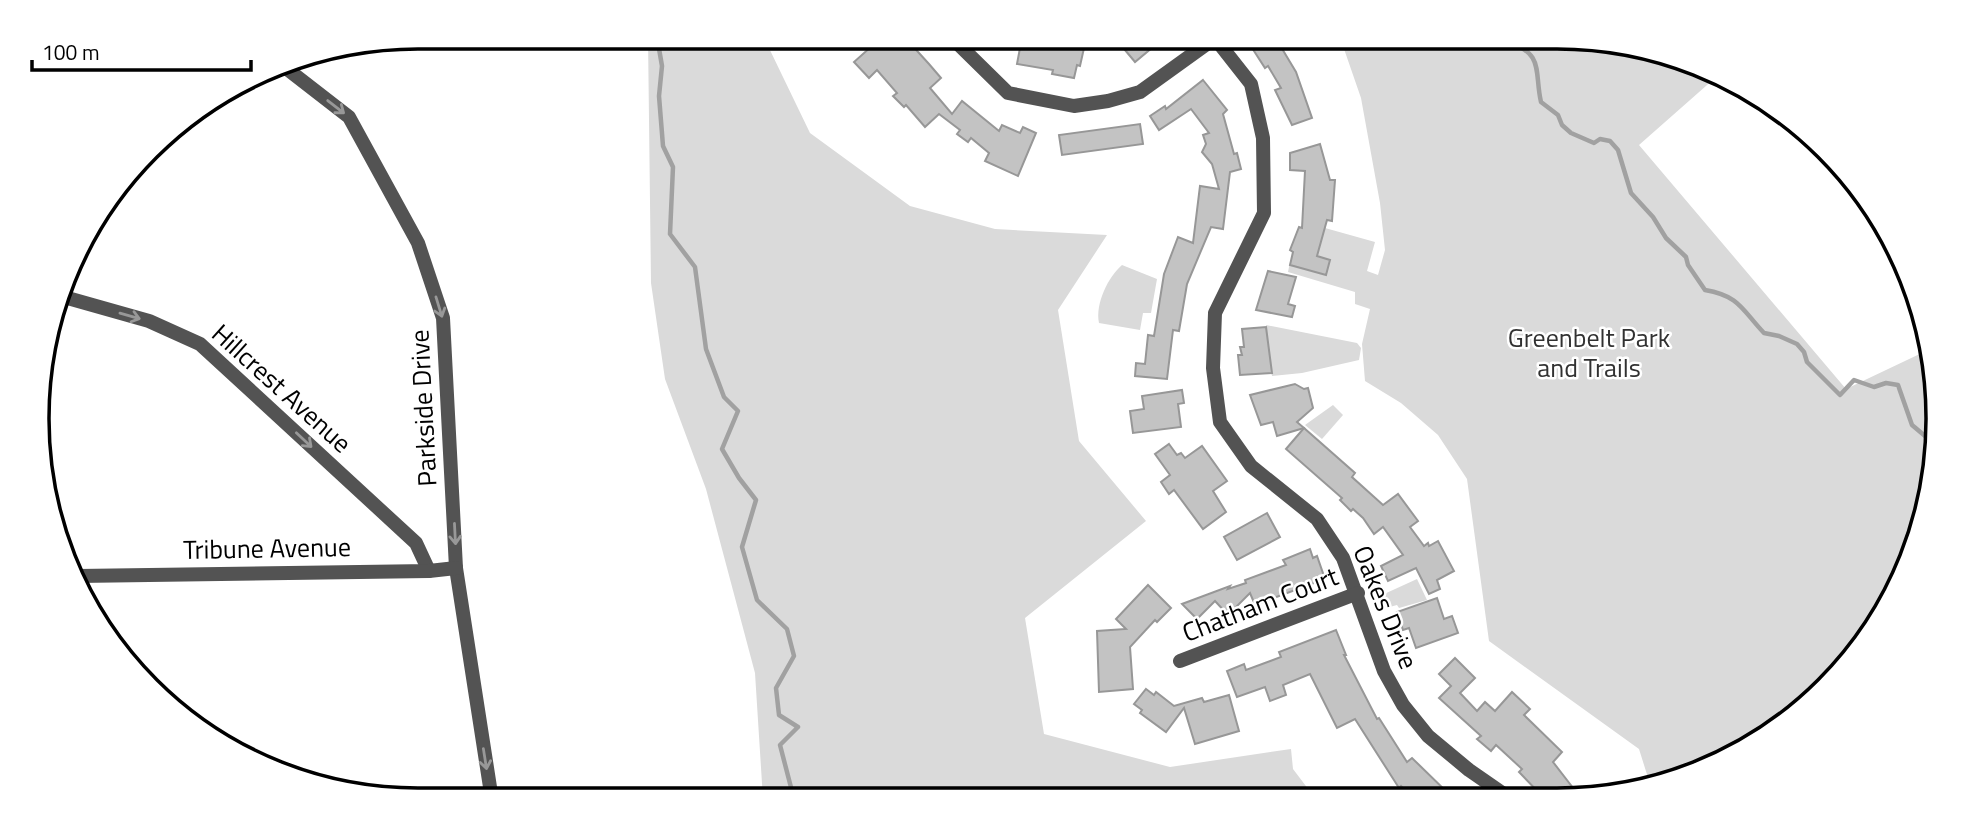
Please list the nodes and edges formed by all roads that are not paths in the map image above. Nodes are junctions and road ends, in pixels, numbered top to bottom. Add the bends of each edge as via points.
1 (963, 49) edge
2 (1198, 49) edge
3 (1223, 49) edge
4 (291, 72) edge
5 (70, 299) edge
6 (456, 568) junction
7 (429, 571) junction
8 (84, 576) edge
9 (1358, 593) junction
10 (1180, 661) dead end
11 (490, 788) edge
12 (1495, 788) edge

1 - 2 street via 1008,93 1074,106 1140,92
3 - 9 street, Oakes Drive via 1251,84 1263,138 1264,213 1215,313 1213,368 1220,422 1251,466 1317,519 1343,558
4 -> 6 street, Parkside Drive via 349,117 418,243 443,318
5 -> 7 street, Hillcrest Avenue via 149,321 200,344 416,543
6 - 7 street, Tribune Avenue
6 -> 11 street, Parkside Drive
7 - 8 street, Tribune Avenue
9 - 10 street, Chatham Court
9 - 12 street, Oakes Drive via 1384,671 1403,705 1428,736

